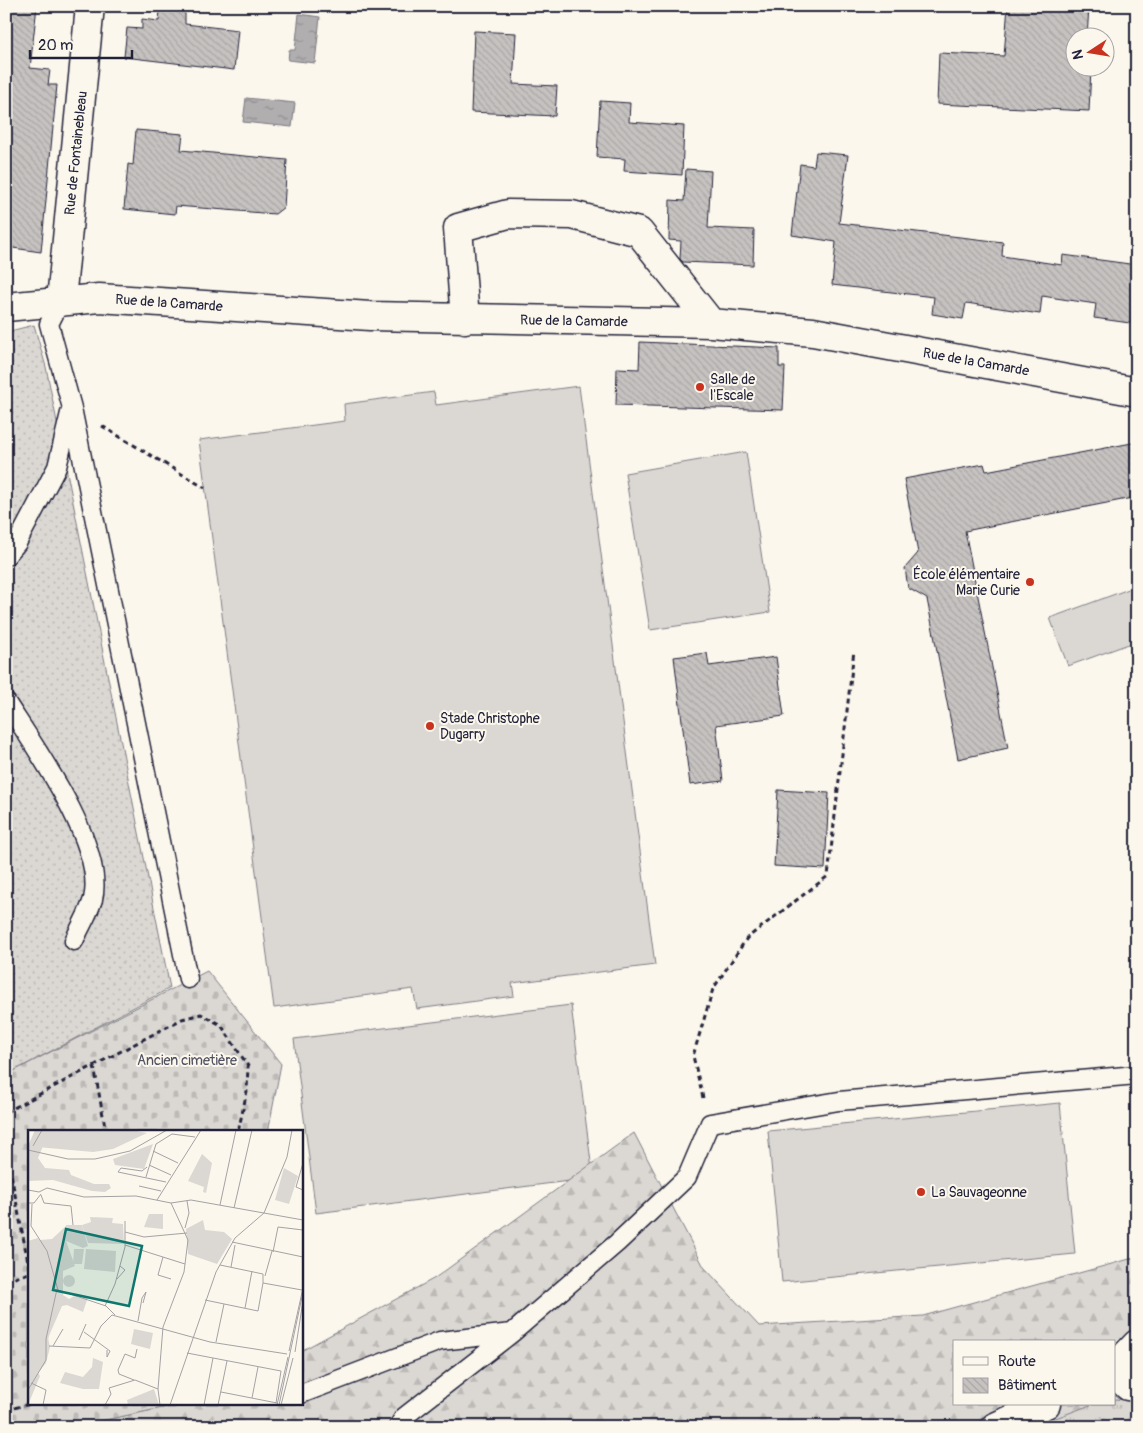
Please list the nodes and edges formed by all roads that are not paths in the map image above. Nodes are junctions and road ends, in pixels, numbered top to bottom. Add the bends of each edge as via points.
1 (90, 6) edge
2 (61, 300) junction
3 (6, 307) edge
4 (465, 319) junction
5 (711, 323) junction
6 (1137, 392) edge
7 (72, 408) junction
8 (6, 556) edge
9 (6, 702) edge
10 (74, 941) dead end
11 (188, 979) dead end
12 (1137, 1075) edge
13 (512, 1333) junction
14 (1137, 1344) edge
15 (1116, 1368) edge
16 (1116, 1372) edge
17 (1137, 1387) edge
18 (302, 1394) edge
19 (1042, 1406) edge
20 (398, 1427) edge
21 (995, 1427) edge

1 - 2 street, Rue de Fontainebleau
2 - 3 street, Rue de la Camarde
2 - 4 street, Rue de la Camarde via 99,298
2 - 7 lane via 49,324
4 - 5 street, Rue de la Camarde
4 - 5 street via 458,228 508,214 572,215 639,232
5 - 6 street, Rue de la Camarde via 813,332
7 - 8 lane via 57,467 17,543
7 - 11 lane
9 - 10 lane via 66,796 92,862 93,898
12 - 13 lane via 839,1101 710,1123 688,1177
13 - 18 lane via 440,1341
13 - 20 lane via 404,1417
14 - 15 street
16 - 17 street via 1128,1386
19 - 21 street

